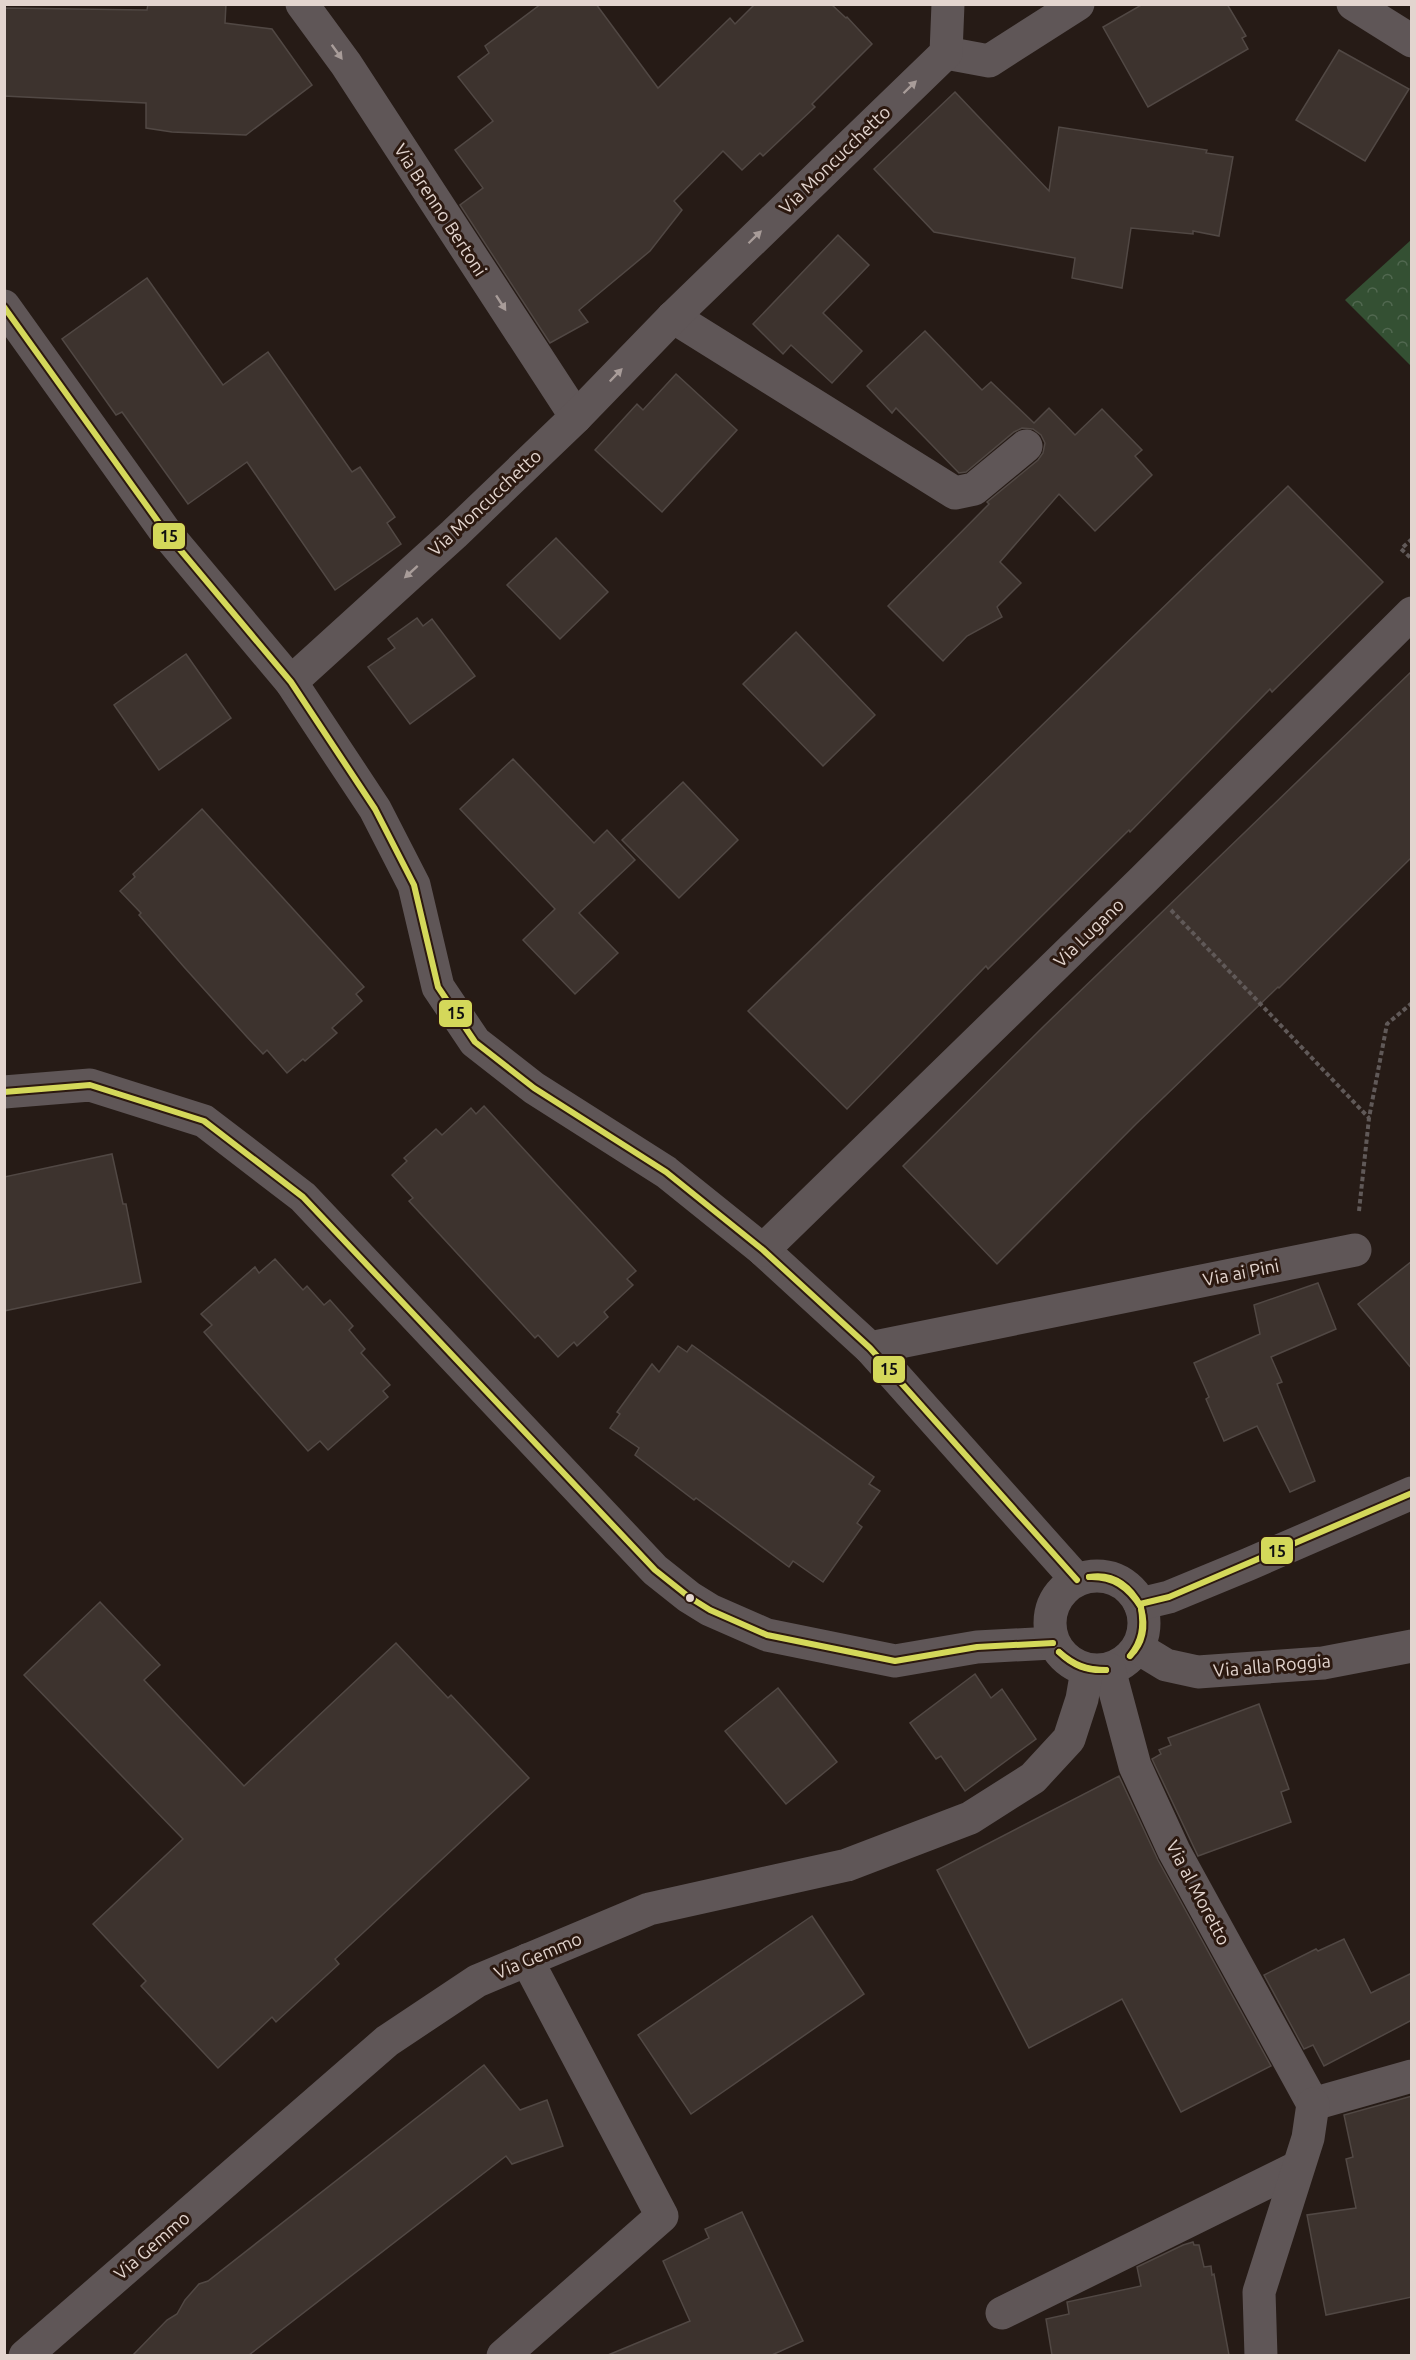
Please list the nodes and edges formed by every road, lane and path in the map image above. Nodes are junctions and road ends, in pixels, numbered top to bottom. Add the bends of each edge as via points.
1 (302, 4) edge
2 (948, 4) edge
3 (1078, 4) edge
4 (1353, 4) edge
5 (1412, 41) edge
6 (946, 53) junction
7 (4, 306) edge
8 (673, 317) junction
9 (576, 417) junction
10 (1026, 446) dead end
11 (1412, 539) edge
12 (1412, 559) edge
13 (1412, 613) edge
14 (291, 682) junction
15 (1143, 880) junction
16 (1412, 1003) edge
17 (4, 1092) edge
18 (1369, 1118) junction
19 (763, 1250) junction
20 (1355, 1250) joint
21 (870, 1348) junction
22 (1412, 1493) edge
23 (1077, 1580) junction
24 (1140, 1604) junction
25 (1053, 1643) junction
26 (1412, 1646) edge
27 (1138, 1648) junction
28 (1098, 1670) junction
29 (527, 1960) junction
30 (1412, 2076) edge
31 (1313, 2104) junction
32 (1298, 2168) junction
33 (1002, 2313) dead end
34 (25, 2355) edge
35 (503, 2355) edge
36 (1261, 2355) edge

1 -> 9 street, Via Brenno Bertoni via 346,64
2 - 6 street
3 - 6 street via 989,61
4 - 5 street
8 -> 6 street, Via Moncucchetto
7 - 14 street via 167,534
9 -> 8 street, Via Moncucchetto
8 - 10 street via 955,493 974,489
9 -> 14 street, Via Moncucchetto
11 - 12 path via 1401,549
13 - 15 street, Via Lugano
14 - 19 street via 375,809 414,885 438,987 475,1042 534,1088 666,1172
15 - 18 path
15 - 19 street, Via Lugano
16 - 18 path via 1387,1024
17 - 25 street via 90,1085 204,1121 303,1197 655,1570 710,1610 767,1635 895,1661 977,1647
18 - 20 path
19 - 21 street
20 - 21 street, Via ai Pini
21 - 23 street
22 - 24 street via 1169,1597
23 - 24 street via 1107,1576 1132,1591
23 - 25 street via 1055,1599 1049,1629
24 - 27 street via 1144,1633
25 - 28 street via 1073,1665
26 - 27 street, Via alla Roggia via 1323,1663 1198,1672 1166,1665
27 - 28 street via 1129,1659
28 - 29 street, Via Gemmo via 1082,1699 1069,1739 1033,1778 970,1818 847,1865 649,1909
28 - 31 street, Via al Moretto via 1135,1766 1174,1851
29 - 34 street, Via Gemmo via 477,1981 387,2041
29 - 35 street via 662,2216
30 - 31 street
31 - 32 street
32 - 33 street
32 - 36 street via 1259,2292

